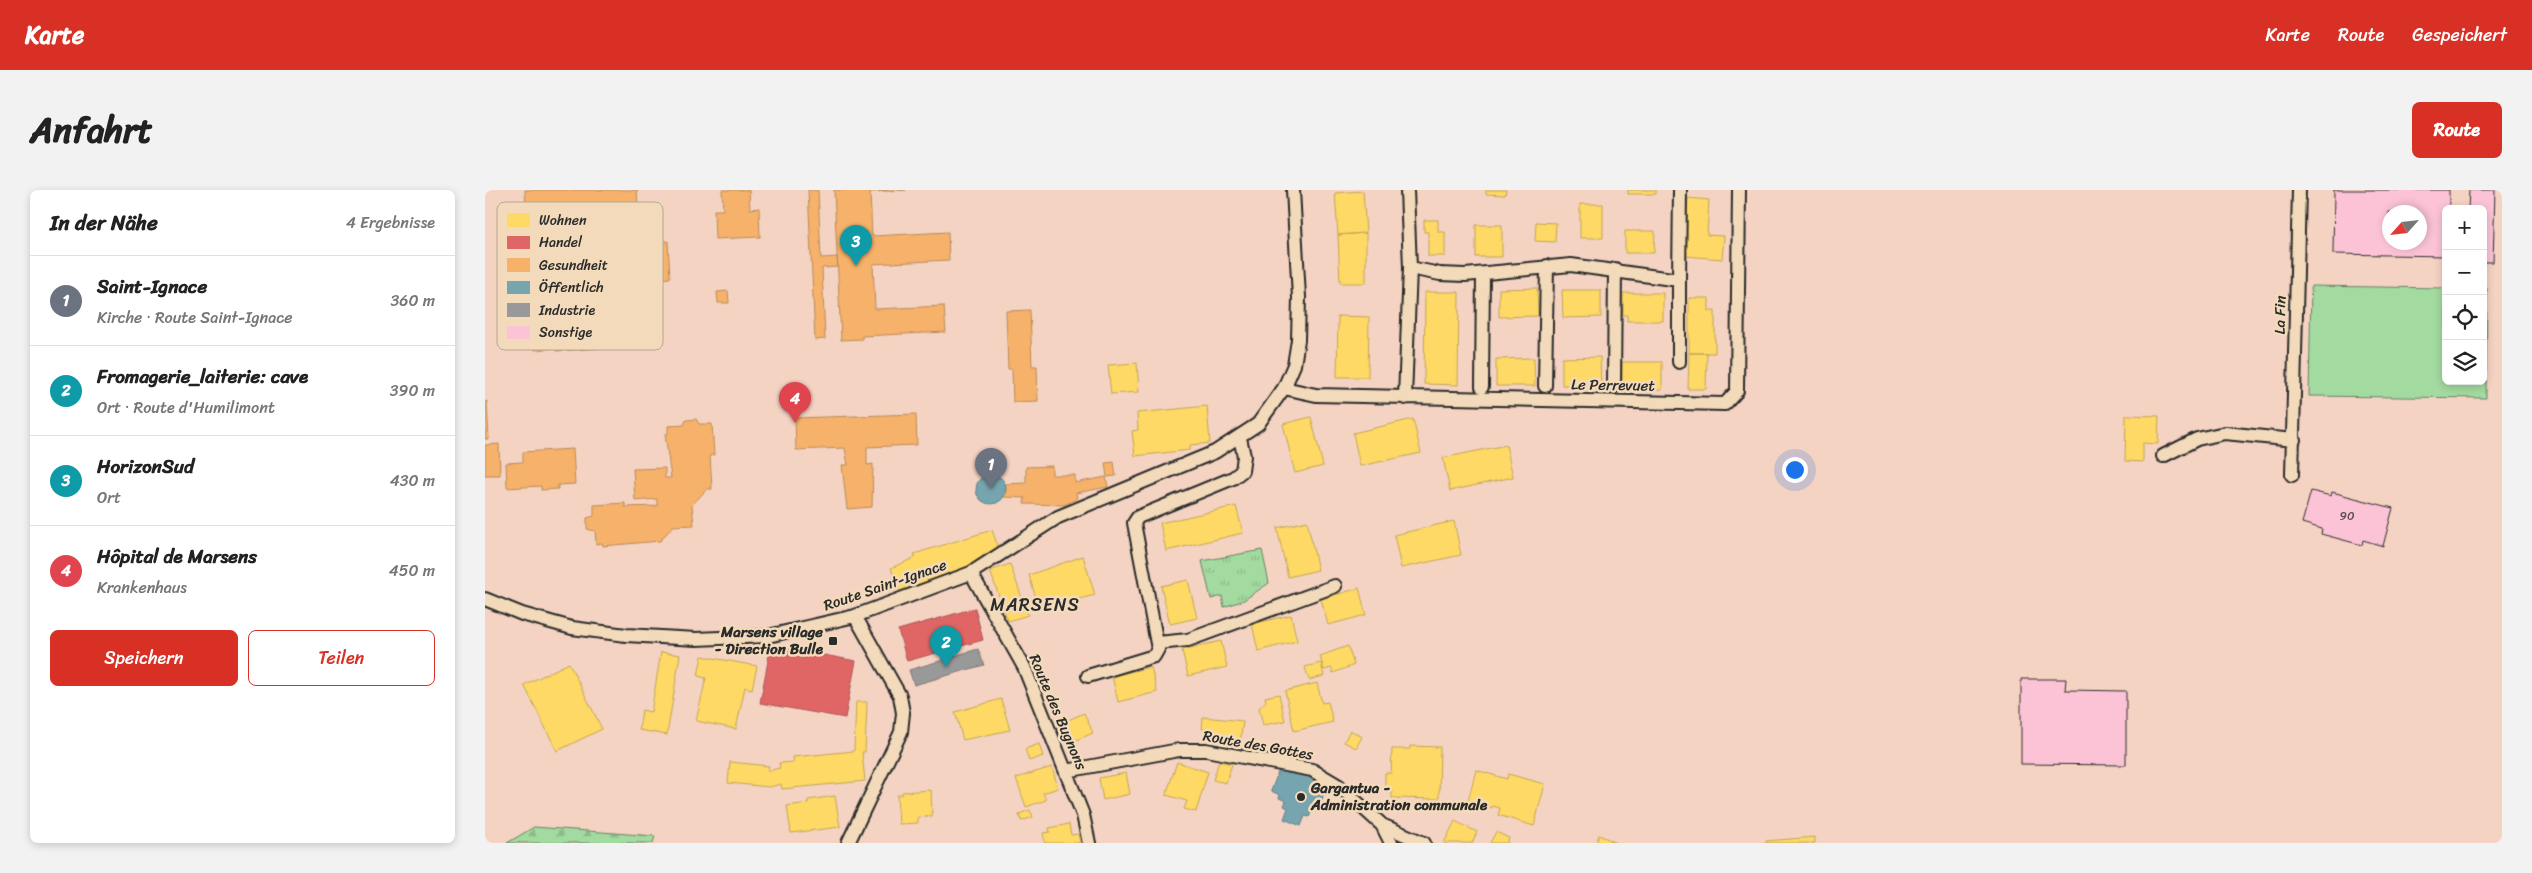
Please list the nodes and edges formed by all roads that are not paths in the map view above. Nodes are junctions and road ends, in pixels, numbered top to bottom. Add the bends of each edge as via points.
1 (1293, 190) edge
2 (1407, 190) edge
3 (1679, 190) edge
4 (1739, 190) edge
5 (2299, 190) edge
6 (1547, 266) junction
7 (1410, 268) junction
8 (1615, 269) junction
9 (1483, 274) junction
10 (1679, 280) junction
11 (1679, 362) dead end
12 (1545, 386) dead end
13 (1614, 386) dead end
14 (1482, 387) dead end
15 (1284, 388) junction
16 (1405, 398) junction
17 (1240, 438) junction
18 (2294, 440) junction
19 (2163, 456) dead end
20 (2292, 475) dead end
21 (971, 573) junction
22 (1335, 586) dead end
23 (485, 599) edge
24 (855, 616) junction
25 (1158, 643) junction
26 (1088, 676) dead end
27 (1066, 771) junction
28 (1382, 826) junction
29 (848, 843) edge
30 (1089, 843) edge
31 (1391, 843) edge
32 (1424, 843) edge

1 - 15 street, Route Saint-Ignace via 1298,340 1294,365
2 - 7 street
3 - 10 street
4 - 16 street, Le Perrevuet via 1737,391 1725,404
5 - 18 street, La Fin
6 - 8 street
6 - 9 street
6 - 12 street
7 - 9 street via 1440,274
7 - 16 street
8 - 10 street
8 - 13 street
9 - 14 street
10 - 11 street
15 - 16 street, Le Perrevuet via 1316,395
15 - 17 street, Route Saint-Ignace via 1258,424
17 - 21 street, Route Saint-Ignace via 1215,452 1058,517
17 - 25 street via 1244,456 1242,471 1233,478 1138,517 1134,523
18 - 19 street via 2225,433 2197,439
18 - 20 street, La Fin
21 - 24 street, Route Saint-Ignace
21 - 27 street, Route des Bugnons via 1023,667
22 - 25 street via 1188,640
23 - 24 street, Route Saint-Ignace via 522,614 572,628 696,640 768,636
24 - 29 street via 900,696 903,713 901,732
25 - 26 street via 1154,656
27 - 28 street, Route des Gottes via 1154,753 1206,750 1312,770 1339,786
27 - 30 street, Route des Bugnons via 1083,815
28 - 31 street
28 - 32 street, Route des Gottes

